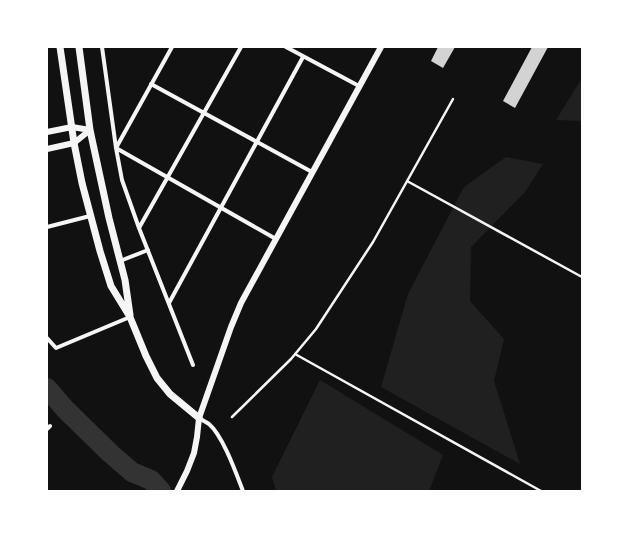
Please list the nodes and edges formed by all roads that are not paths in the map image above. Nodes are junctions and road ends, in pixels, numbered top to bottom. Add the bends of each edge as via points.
1 (60, 47) edge
2 (79, 47) edge
3 (102, 47) edge
4 (172, 47) edge
5 (241, 47) edge
6 (286, 47) edge
7 (381, 47) edge
8 (303, 57) junction
9 (151, 84) junction
10 (358, 86) junction
11 (453, 99) dead end
12 (204, 113) junction
13 (72, 127) junction
14 (90, 130) junction
15 (47, 132) edge
16 (257, 142) junction
17 (74, 143) junction
18 (116, 148) junction
19 (47, 149) edge
20 (312, 172) junction
21 (167, 177) junction
22 (407, 182) junction
23 (221, 208) junction
24 (90, 216) junction
25 (47, 227) edge
26 (139, 228) junction
27 (276, 239) junction
28 (148, 250) junction
29 (120, 261) junction
30 (582, 277) edge
31 (169, 303) junction
32 (130, 317) junction
33 (47, 338) edge
34 (295, 354) junction
35 (193, 365) dead end
36 (232, 417) dead end
37 (198, 418) junction
38 (178, 489) edge
39 (243, 491) edge
40 (541, 491) edge

1 - 13 main road
2 - 14 main road
3 - 18 street
4 - 9 street
5 - 12 street
6 - 8 street
7 - 10 street
8 - 10 street
8 - 16 street
9 - 12 street
9 - 18 street
10 - 20 street
11 - 22 lane
12 - 16 street
12 - 21 street
13 - 14 street
13 - 15 street
13 - 17 main road
14 - 17 street
14 - 29 main road via 101,188
16 - 20 street
16 - 23 street
17 - 19 street
17 - 24 main road
18 - 21 street
18 - 26 street via 122,180
20 - 27 street
21 - 23 street
21 - 26 street
22 - 30 lane
22 - 34 lane via 373,242 316,329
23 - 27 street
23 - 31 street
24 - 25 street
24 - 32 main road via 111,286
26 - 28 street
27 - 37 street via 231,327
28 - 29 street
28 - 31 street
29 - 32 main road
31 - 35 street
32 - 33 street via 56,348
32 - 37 main road via 157,378 170,394
34 - 36 lane
34 - 40 lane
37 - 38 street via 194,453
37 - 39 street via 209,423 215,431

